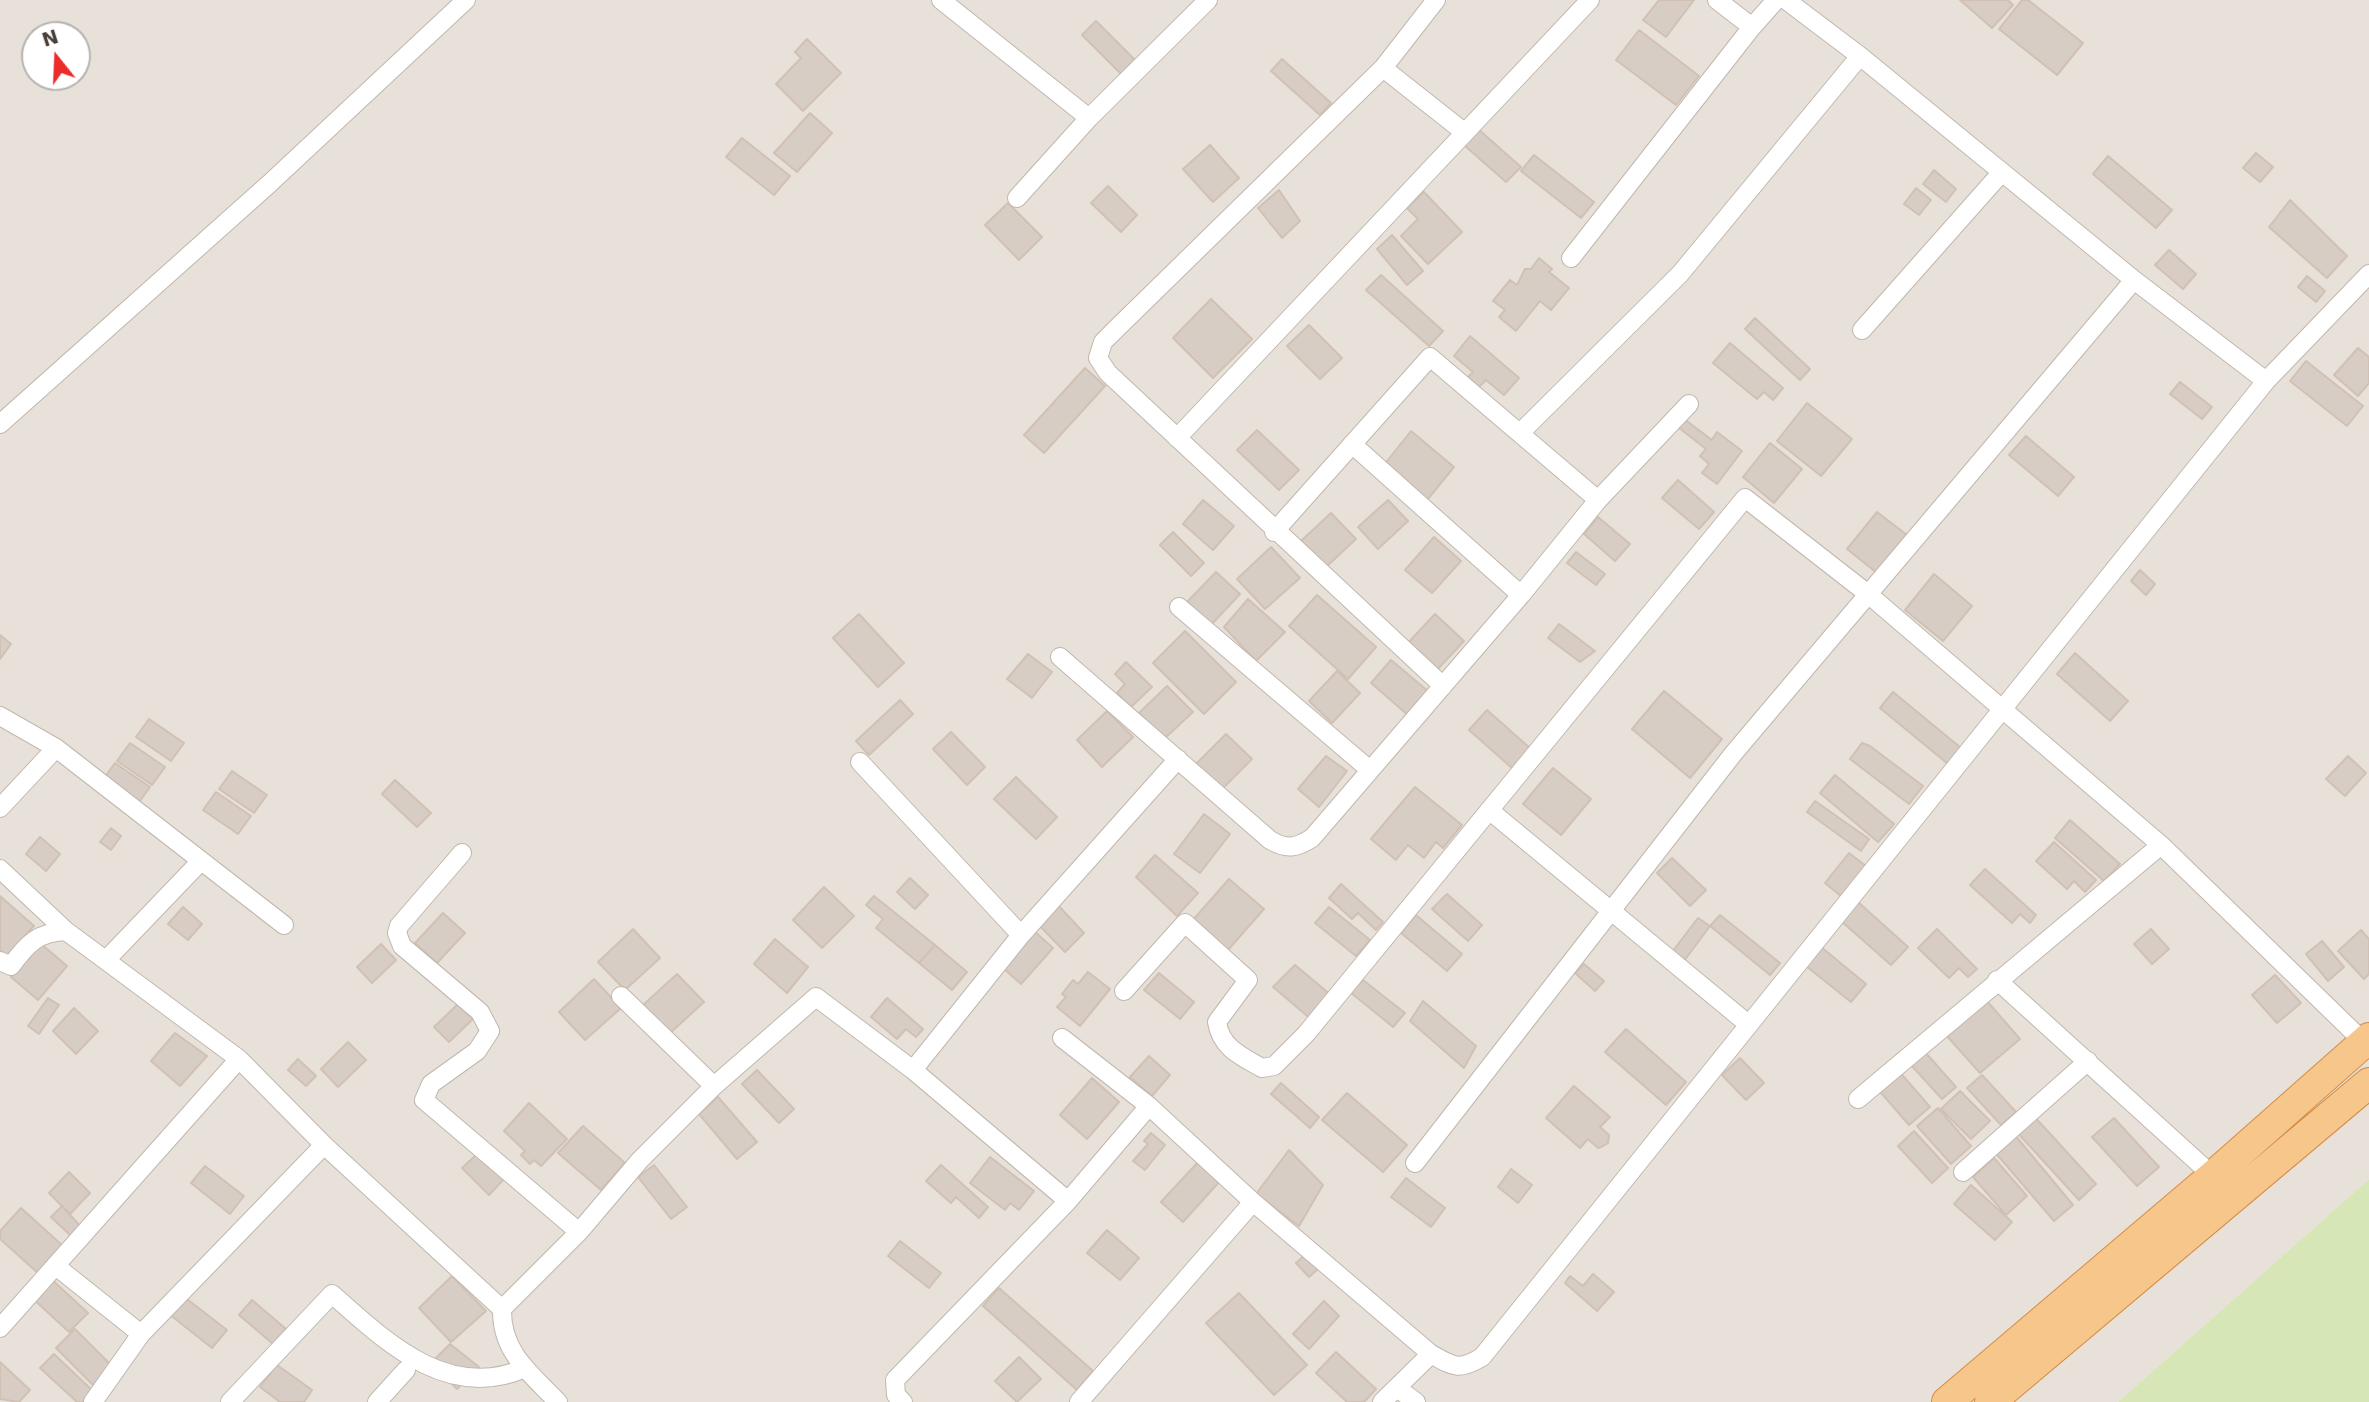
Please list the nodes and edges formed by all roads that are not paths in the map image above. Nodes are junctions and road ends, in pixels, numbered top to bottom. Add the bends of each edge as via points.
1 (466, 0) edge
2 (1208, 0) edge
3 (1436, 0) edge
4 (1590, 0) edge
5 (1717, 0) edge
6 (1776, 0) edge
7 (1786, 0) edge
8 (951, 3) edge
9 (1752, 27) junction
10 (1860, 56) junction
11 (1383, 68) junction
12 (1089, 118) junction
13 (1464, 132) junction
14 (2002, 172) junction
15 (1017, 198) dead end
16 (1571, 258) dead end
17 (2369, 274) edge
18 (2133, 280) junction
19 (1862, 330) dead end
20 (2266, 382) junction
21 (1689, 404) dead end
22 (0, 424) edge
23 (1520, 433) junction
24 (1177, 438) junction
25 (1352, 444) junction
26 (1598, 500) junction
27 (1274, 532) junction
28 (1868, 594) junction
29 (1521, 595) junction
30 (1179, 607) dead end
31 (1060, 657) dead end
32 (1443, 686) junction
33 (2002, 707) junction
34 (0, 716) edge
35 (56, 748) junction
36 (1178, 759) junction
37 (860, 762) dead end
38 (1370, 770) junction
39 (0, 808) edge
40 (1489, 810) junction
41 (2161, 845) junction
42 (462, 853) dead end
43 (200, 862) junction
44 (0, 869) edge
45 (1610, 912) junction
46 (284, 925) dead end
47 (66, 931) junction
48 (1021, 935) junction
49 (107, 959) junction
50 (0, 961) edge
51 (1997, 980) junction
52 (1124, 991) dead end
53 (621, 996) dead end
54 (1748, 1024) junction
55 (1062, 1038) dead end
56 (2368, 1042) edge
57 (239, 1059) junction
58 (2088, 1061) junction
59 (912, 1070) junction
60 (2369, 1083) edge
61 (714, 1086) junction
62 (1858, 1099) dead end
63 (1149, 1106) junction
64 (324, 1145) junction
65 (1415, 1163) dead end
66 (1963, 1172) dead end
67 (2213, 1176) junction
68 (1068, 1201) junction
69 (1253, 1202) junction
70 (579, 1232) junction
71 (57, 1267) junction
72 (502, 1309) junction
73 (0, 1328) edge
74 (141, 1335) junction
75 (1431, 1354) junction
76 (525, 1368) junction
77 (406, 1370) junction
78 (1397, 1388) junction
79 (450, 1392) dead end
80 (472, 1395) dead end
81 (93, 1402) edge
82 (230, 1402) edge
83 (377, 1402) edge
84 (558, 1402) edge
85 (903, 1402) edge
86 (1079, 1402) edge
87 (1382, 1402) edge
88 (1416, 1402) edge
89 (1947, 1402) edge
90 (1990, 1402) edge

1 - 22 street via 269,184
2 - 12 street
3 - 11 street
4 - 13 street
5 - 9 street
6 - 9 street
7 - 10 street
8 - 12 street
9 - 16 street
10 - 14 street
10 - 23 street via 1680,275
11 - 13 street
11 - 24 street via 1103,342 1098,358 1108,373
12 - 15 street
13 - 24 street
14 - 18 street
14 - 19 street
17 - 20 street
18 - 20 street
18 - 28 street
20 - 33 street
21 - 26 street
23 - 25 street via 1430,356
23 - 26 street
24 - 27 street
25 - 27 street
25 - 29 street
26 - 29 street
27 - 32 street
28 - 33 street
28 - 40 street via 1745,498
28 - 45 street via 1733,754
29 - 32 street
30 - 38 street
31 - 36 street
32 - 38 street
33 - 41 street
33 - 54 street
34 - 35 street
35 - 39 street
35 - 43 street
36 - 38 street via 1283,848 1298,847 1312,838
36 - 48 street
37 - 48 street
40 - 45 street
40 - 52 street via 1306,1034 1274,1066 1262,1068 1228,1048 1219,1034 1217,1022 1248,980 1185,923
41 - 51 street
41 - 56 street
42 - 70 street via 397,933 402,946 480,1012 490,1031 477,1051 430,1084 424,1100
43 - 46 street
43 - 49 street
44 - 47 street
45 - 54 street
45 - 65 street
47 - 49 street
47 - 50 street via 49,932 27,943 11,966
48 - 59 street
49 - 57 street
51 - 58 street
51 - 62 street
53 - 61 street
54 - 75 street via 1482,1357 1466,1367 1452,1366
55 - 63 street
56 - 67 highway
57 - 64 street
57 - 71 street
58 - 66 street
58 - 67 street
59 - 61 street via 816,997
59 - 68 street
60 - 90 highway
61 - 70 street via 640,1160
63 - 68 street
63 - 69 street
64 - 72 street
64 - 74 street
67 - 89 highway
68 - 85 street via 895,1380 895,1395
69 - 75 street
69 - 86 street
70 - 72 street
71 - 73 street
71 - 74 street
72 - 76 street via 505,1340
74 - 81 street
75 - 78 street
76 - 80 street via 495,1391
76 - 84 street
77 - 79 street
77 - 82 street via 332,1294
77 - 83 street
78 - 87 street
78 - 88 street

